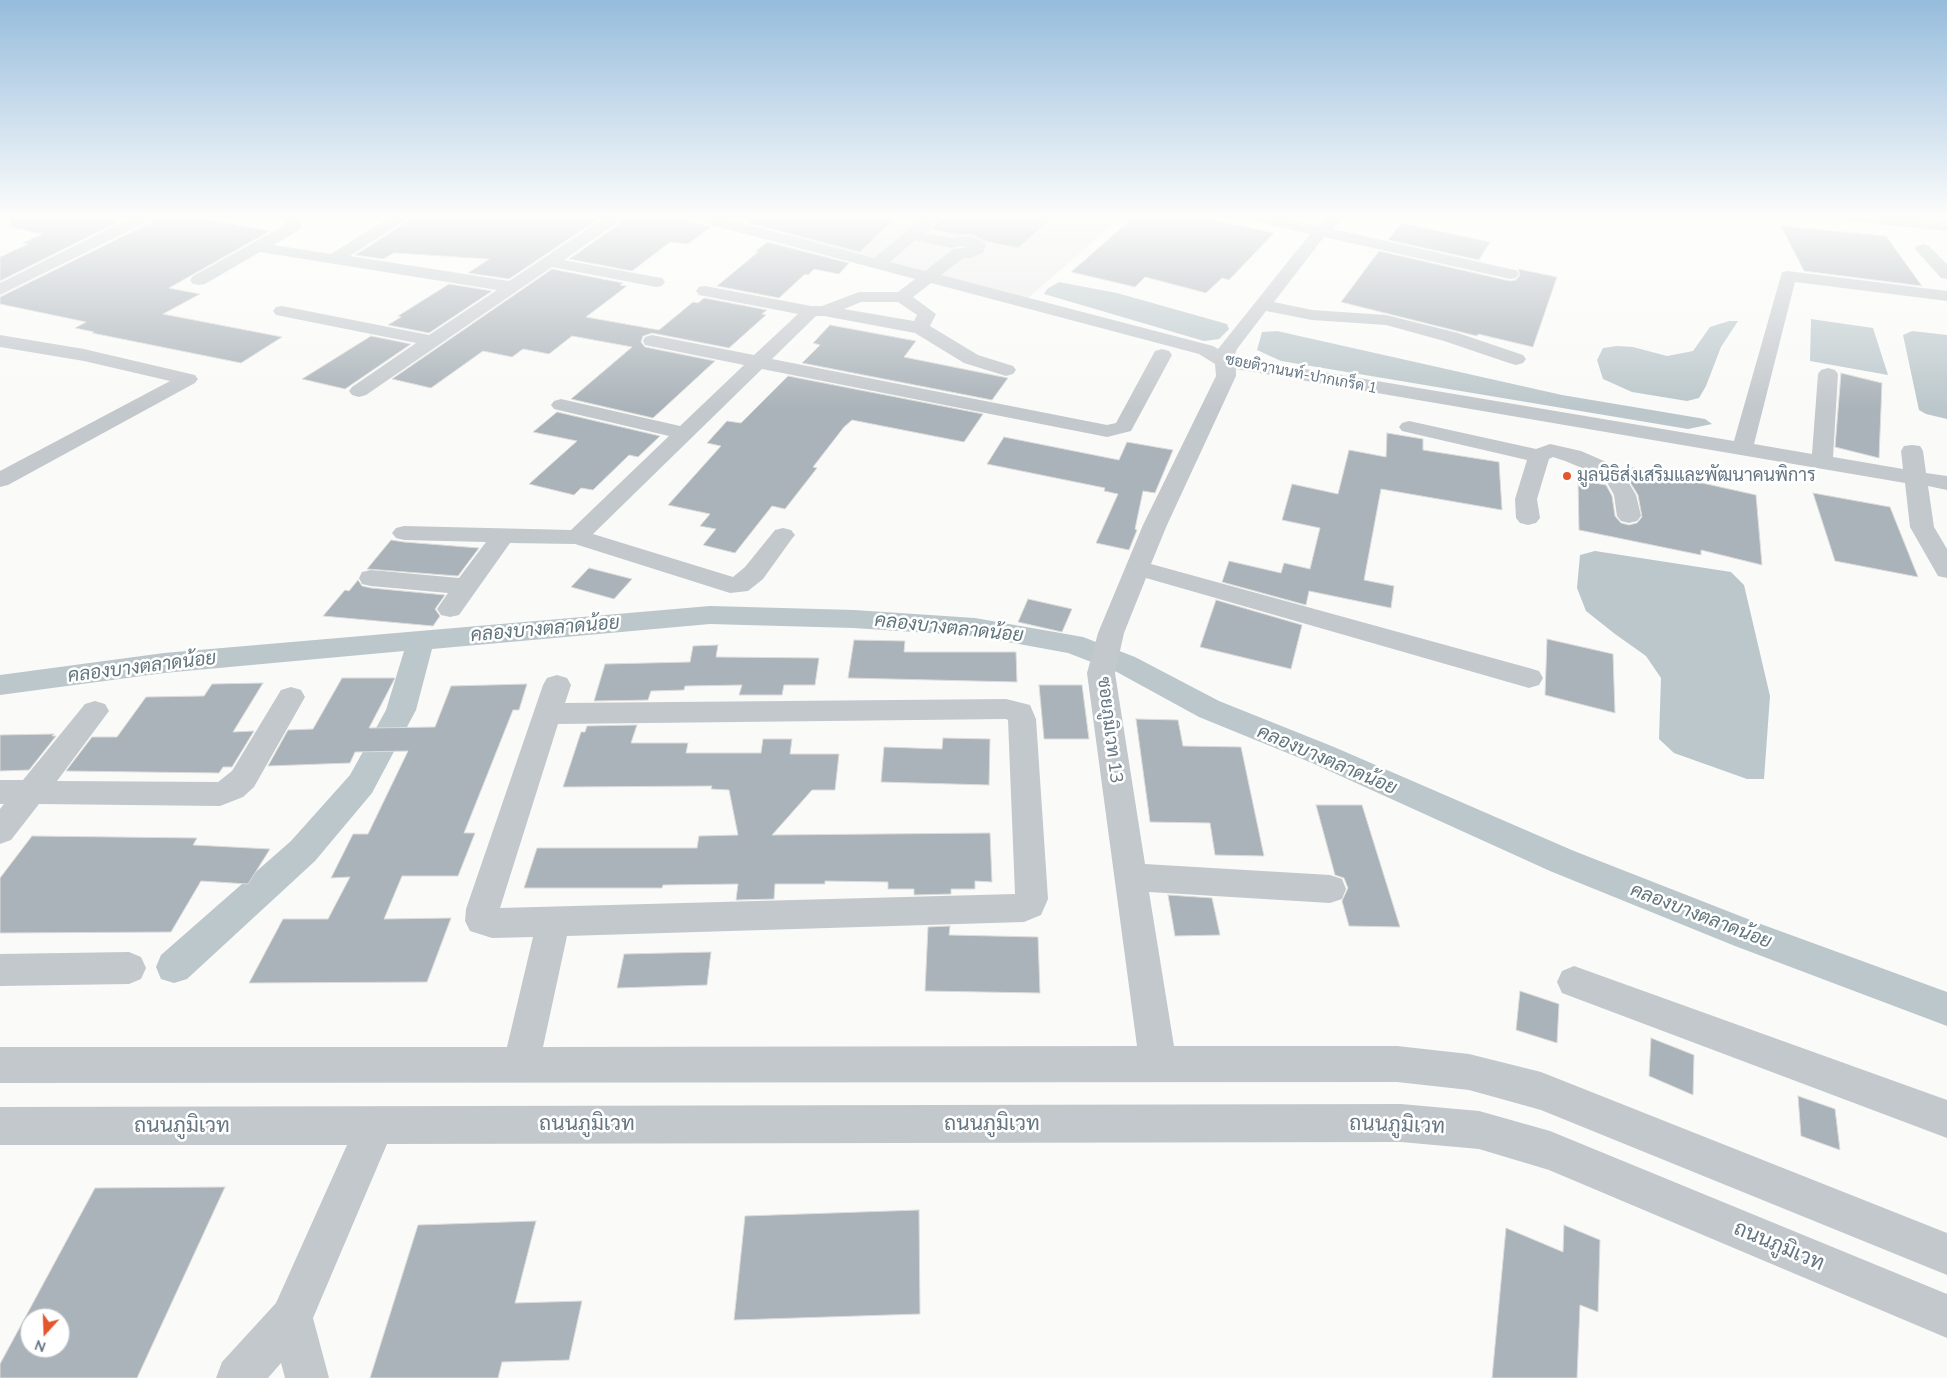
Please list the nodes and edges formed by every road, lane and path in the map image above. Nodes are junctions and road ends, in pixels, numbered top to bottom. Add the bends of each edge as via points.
1 (19, 280) edge
2 (470, 280) edge
3 (523, 280) edge
4 (647, 280) edge
5 (923, 280) edge
6 (940, 280) edge
7 (1282, 280) edge
8 (1787, 280) edge
9 (1822, 280) edge
10 (656, 282) dead end
11 (513, 287) junction
12 (0, 290) edge
13 (705, 291) dead end
14 (1947, 296) edge
15 (902, 297) junction
16 (1262, 305) junction
17 (282, 310) dead end
18 (818, 311) junction
19 (920, 328) junction
20 (0, 341) edge
21 (432, 341) junction
22 (652, 341) dead end
23 (1162, 355) dead end
24 (1516, 359) dead end
25 (1223, 361) junction
26 (758, 362) junction
27 (1006, 370) dead end
28 (1828, 374) dead end
29 (358, 392) dead end
30 (561, 405) dead end
31 (1545, 417) junction
32 (1408, 427) dead end
33 (684, 433) junction
34 (1742, 449) junction
35 (1912, 451) dead end
36 (1544, 453) junction
37 (1822, 462) junction
38 (1916, 478) junction
39 (0, 480) edge
40 (1947, 484) edge
41 (1629, 516) dead end
42 (1528, 518) dead end
43 (404, 533) dead end
44 (503, 535) junction
45 (783, 535) dead end
46 (577, 537) junction
47 (1137, 568) junction
48 (1947, 570) edge
49 (371, 578) dead end
50 (466, 588) junction
51 (450, 609) dead end
52 (1529, 678) dead end
53 (291, 697) dead end
54 (95, 710) dead end
55 (0, 792) edge
56 (32, 792) junction
57 (0, 831) edge
58 (1131, 877) junction
59 (1330, 889) dead end
60 (553, 922) junction
61 (129, 968) dead end
62 (0, 970) edge
63 (1574, 982) dead end
64 (1158, 1064) junction
65 (0, 1065) edge
66 (521, 1065) junction
67 (1947, 1119) edge
68 (376, 1125) junction
69 (0, 1126) edge
70 (1947, 1254) edge
71 (1947, 1316) edge
72 (291, 1318) junction
73 (238, 1378) edge
74 (307, 1378) edge

1 - 12 street
2 - 11 street
3 - 11 street
4 - 10 street
5 - 15 street
6 - 25 street, ซอยติวานนท์-ปากเกร็ด 1 via 1206,350
7 - 16 street
8 - 34 street
9 - 14 street
11 - 21 street
13 - 18 street
15 - 18 street via 859,297
15 - 19 street via 927,314
16 - 24 street via 1312,315 1386,320
16 - 25 street via 1228,348
17 - 21 street
18 - 19 street
18 - 26 street
19 - 27 street via 971,359
20 - 39 street via 84,355 188,379
21 - 29 street
22 - 26 street
23 - 26 street via 1124,427 1107,431
25 - 31 street, ซอยติวานนท์-ปากเกร็ด 1
25 - 47 street, ซอยภูมิเวท 13 via 1226,376
26 - 33 street
28 - 37 street
30 - 33 street
31 - 34 street, ซอยติวานนท์-ปากเกร็ด 1
31 - 36 street
32 - 36 street
33 - 46 street
34 - 37 street, ซอยติวานนท์-ปากเกร็ด 1
35 - 38 street
36 - 41 street via 1573,456 1612,473 1625,495
36 - 42 street via 1526,499
37 - 38 street, ซอยติวานนท์-ปากเกร็ด 1
38 - 40 street, ซอยติวานนท์-ปากเกร็ด 1
38 - 48 street via 1922,526
43 - 44 street
44 - 46 street
44 - 50 street
45 - 46 street via 754,573 739,586
47 - 52 street
47 - 58 street, ซอยภูมิเวท 13 via 1111,633 1101,673
49 - 50 street
50 - 51 street
53 - 56 street via 243,779 220,794
54 - 56 street
55 - 56 street
56 - 57 street
58 - 59 street
58 - 64 street, ซอยภูมิเวท 13
60 - 60 street via 492,923 482,920 552,700 1006,709 1020,712 1032,899 1024,908
60 - 66 street
61 - 62 street
63 - 67 street
64 - 66 street
64 - 70 street via 1397,1064 1469,1072 1541,1091
65 - 66 street
68 - 69 street, ถนนภูมิเวท
68 - 71 street, ถนนภูมิเวท via 1401,1123 1479,1130 1550,1151
68 - 72 street
72 - 73 street
72 - 74 street

